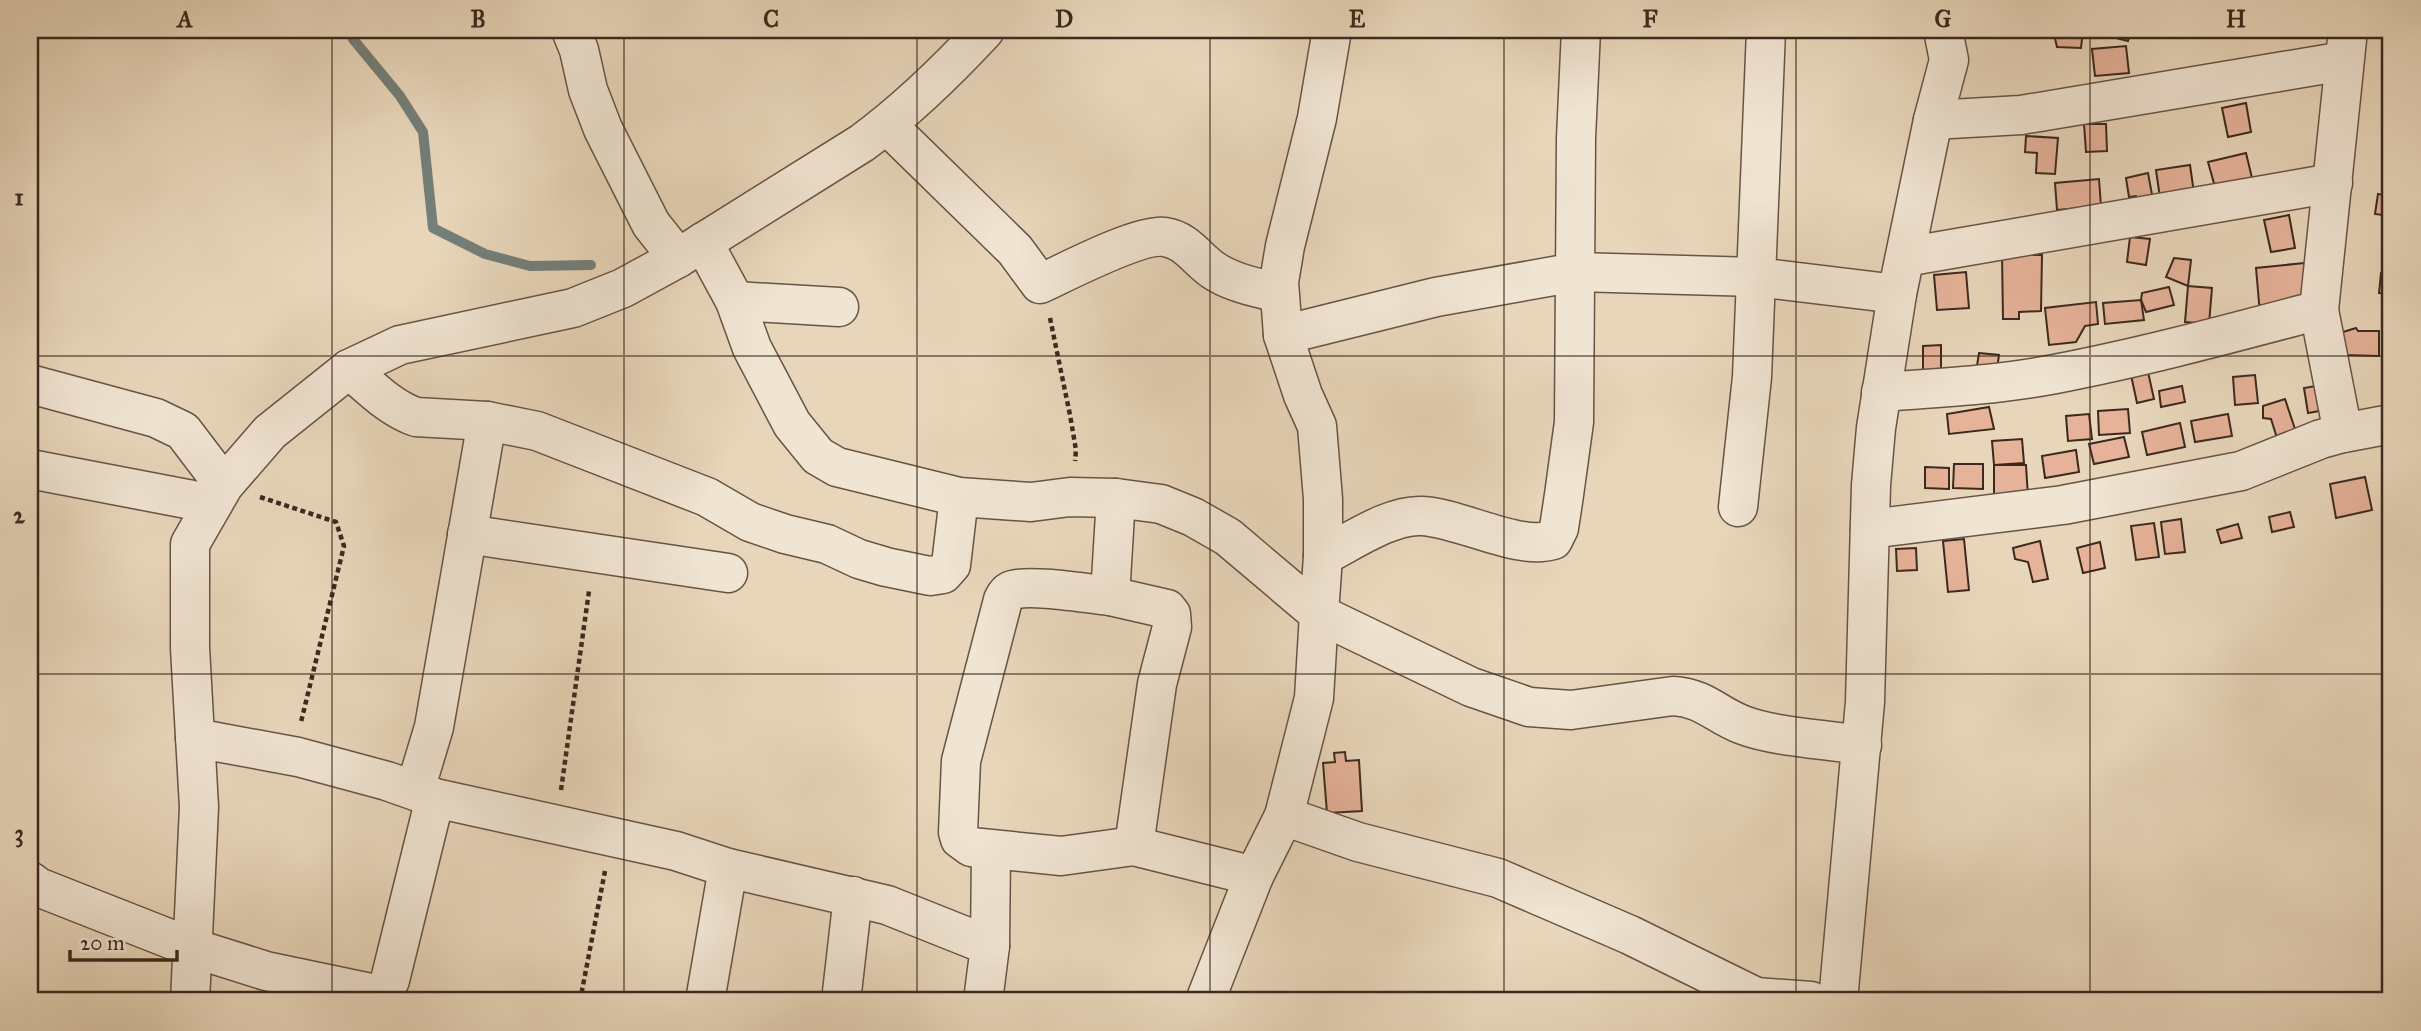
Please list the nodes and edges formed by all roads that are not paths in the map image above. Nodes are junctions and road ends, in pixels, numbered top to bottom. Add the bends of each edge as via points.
1 (571, 30) edge
2 (985, 30) edge
3 (1332, 30) edge
4 (1581, 30) edge
5 (1766, 30) edge
6 (1950, 40) edge
7 (2346, 45) edge
8 (1933, 120) junction
9 (887, 125) junction
10 (2333, 183) junction
11 (691, 250) junction
12 (1905, 257) junction
13 (1576, 272) junction
14 (1756, 277) junction
15 (1278, 293) junction
16 (1896, 294) junction
17 (735, 301) junction
18 (839, 307) dead end
19 (2319, 310) junction
20 (1283, 335) junction
21 (349, 369) junction
22 (30, 384) edge
23 (1881, 392) junction
24 (486, 421) junction
25 (2391, 424) edge
26 (2343, 433) junction
27 (30, 469) edge
28 (219, 495) junction
29 (959, 497) junction
30 (1115, 498) junction
31 (1738, 507) dead end
32 (1870, 529) junction
33 (467, 534) junction
34 (1323, 556) junction
35 (728, 573) dead end
36 (1110, 596) junction
37 (1319, 614) junction
38 (195, 738) junction
39 (1862, 745) junction
40 (425, 794) junction
41 (1284, 816) junction
42 (1134, 846) junction
43 (991, 850) junction
44 (728, 868) junction
45 (1254, 876) junction
46 (30, 881) edge
47 (853, 896) junction
48 (990, 946) junction
49 (192, 948) junction
50 (1741, 999) edge
51 (190, 1001) edge
52 (705, 1001) edge
53 (841, 1001) edge
54 (983, 1001) edge
55 (1205, 1001) edge
56 (1811, 1001) edge
57 (1838, 1001) edge

1 - 11 street via 603,129 651,223
2 - 9 street
3 - 15 street
4 - 13 street
5 - 14 street
6 - 8 street
7 - 8 street via 2021,115
7 - 10 street
8 - 12 street
9 - 11 street
9 - 15 street via 1015,250 1040,284 1146,237 1167,237 1233,281
10 - 12 street
10 - 19 street
11 - 17 street
11 - 21 street via 623,288 573,309 400,345
12 - 16 street
13 - 14 street
13 - 20 street via 1436,297
13 - 34 street via 1574,422 1559,528 1553,540 1524,543 1422,516 1386,524
14 - 16 street
14 - 31 street via 1752,377
15 - 20 street
16 - 23 street
17 - 18 street
17 - 29 street via 752,348 792,424 818,456 837,467
19 - 23 street via 2054,374
19 - 26 street
20 - 34 street via 1317,426
21 - 24 street via 405,413
21 - 28 street via 270,432
22 - 28 street via 156,418 183,431
23 - 32 street
24 - 29 street via 537,431 707,497 750,522 827,544 859,559 930,576 943,574 951,565
24 - 33 street
25 - 26 street
26 - 32 street via 2241,471 2063,505
27 - 28 street
28 - 38 street via 190,544
29 - 30 street via 1031,502
30 - 36 street
30 - 37 street via 1161,504 1205,523
32 - 39 street
33 - 35 street
33 - 40 street
34 - 37 street
36 - 42 street via 1167,609 1172,620 1157,684
36 - 43 street via 1020,589 1011,590 1003,600 961,761 960,839 971,847
37 - 39 street via 1471,687 1529,707 1571,710 1690,697 1743,725
37 - 41 street via 1314,698
38 - 40 street via 298,757
38 - 49 street via 199,807
39 - 57 street
40 - 44 street via 676,851
40 - 49 street via 385,992 366,993 266,971
41 - 45 street
41 - 50 street via 1358,842 1498,878 1630,935
42 - 43 street via 1061,856
42 - 45 street
43 - 48 street
44 - 47 street
44 - 52 street
45 - 55 street
46 - 49 street
47 - 48 street
47 - 53 street
48 - 54 street
49 - 51 street
50 - 56 street

